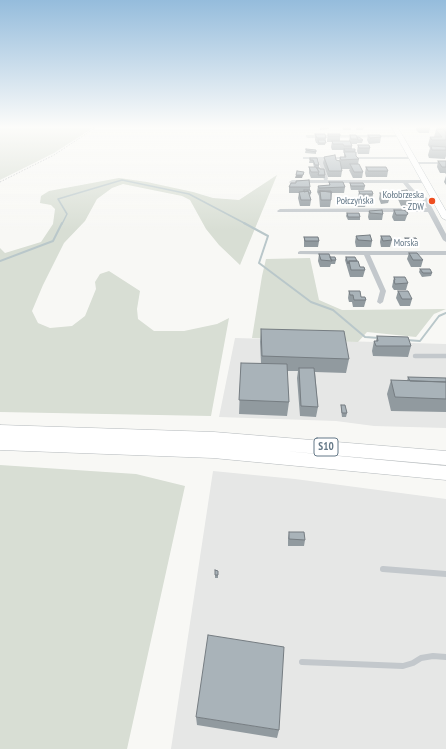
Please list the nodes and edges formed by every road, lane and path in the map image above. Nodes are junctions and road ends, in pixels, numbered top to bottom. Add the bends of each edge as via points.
1 (42, 161) edge
2 (321, 161) edge
3 (414, 161) edge
4 (424, 161) edge
5 (446, 163) edge
6 (404, 181) junction
7 (425, 181) junction
8 (0, 182) edge
9 (292, 182) edge
10 (326, 182) junction
11 (430, 210) junction
12 (444, 210) edge
13 (280, 211) dead end
14 (446, 218) edge
15 (446, 240) edge
16 (300, 253) dead end
17 (366, 253) junction
18 (446, 253) edge
19 (380, 302) dead end
20 (415, 356) dead end
21 (446, 356) edge
22 (0, 431) edge
23 (0, 443) edge
24 (446, 458) edge
25 (446, 473) edge
26 (383, 569) dead end
27 (446, 574) edge
28 (446, 656) edge
29 (302, 662) dead end

1 - 8 path
2 - 10 street
3 - 7 main road
4 - 5 street
6 - 7 street
6 - 10 street
6 - 11 street via 412,191 424,198
7 - 12 main road
9 - 10 street
11 - 13 street, Połczyńska
11 - 15 street
12 - 14 main road
16 - 17 street, Morska
17 - 18 street, Morska
17 - 19 street via 383,290
20 - 21 lane
22 - 24 highway, S10 via 214,439
23 - 25 highway, S10 via 213,451
26 - 27 lane
28 - 29 lane via 421,658 403,666

